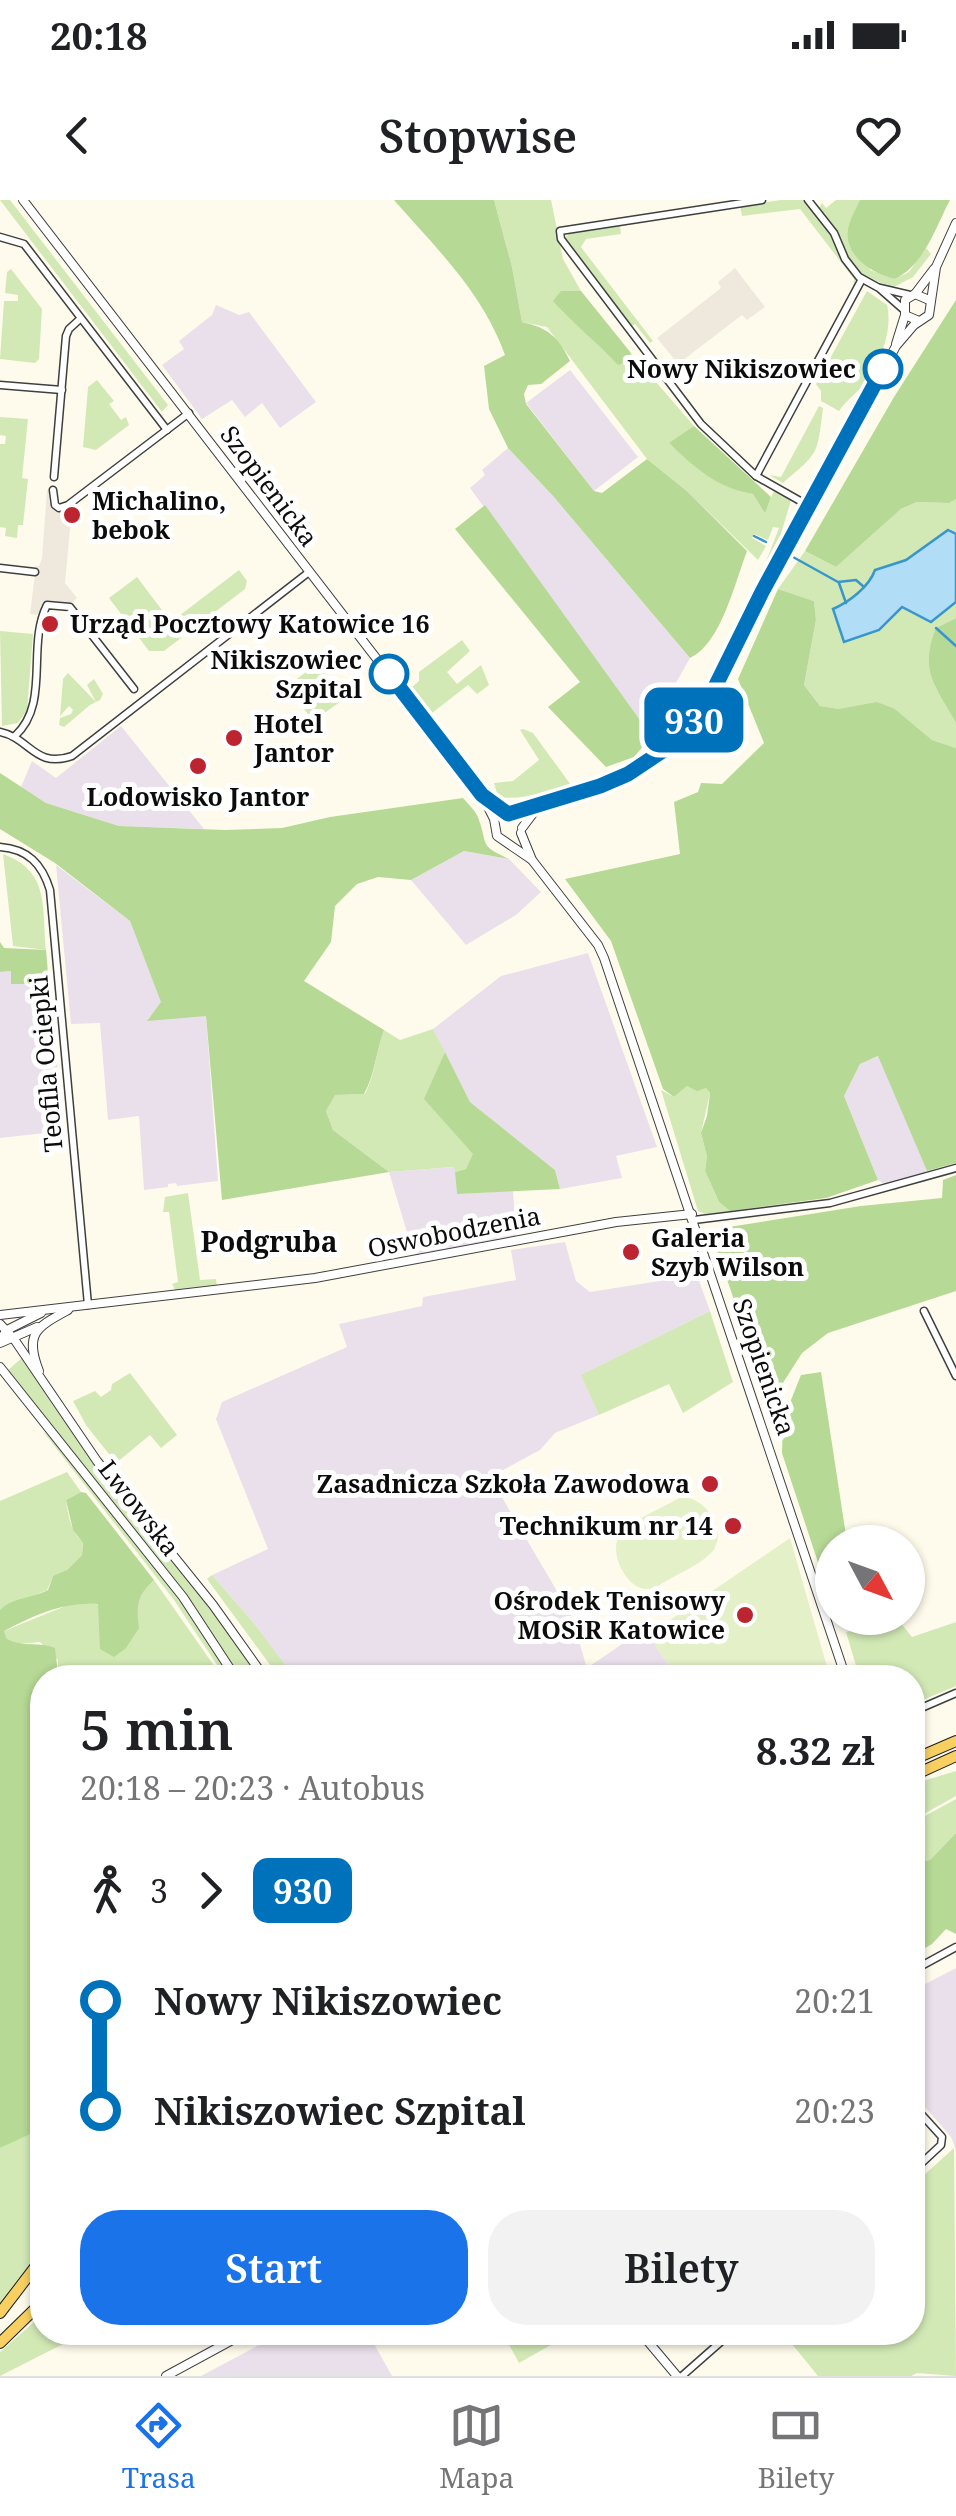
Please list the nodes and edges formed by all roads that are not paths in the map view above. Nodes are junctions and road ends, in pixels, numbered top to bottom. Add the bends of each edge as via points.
1 (23, 200) edge
2 (762, 200) edge
3 (808, 200) edge
4 (956, 223) edge
5 (0, 237) edge
6 (936, 267) junction
7 (862, 279) junction
8 (879, 288) junction
9 (913, 294) junction
10 (929, 300) junction
11 (904, 312) junction
12 (80, 319) junction
13 (919, 321) junction
14 (896, 346) junction
15 (0, 385) edge
16 (62, 390) junction
17 (188, 413) junction
18 (167, 430) junction
19 (756, 476) junction
20 (54, 478) dead end
21 (53, 490) dead end
22 (808, 506) junction
23 (0, 568) edge
24 (35, 572) dead end
25 (309, 572) junction
26 (137, 693) junction
27 (0, 732) edge
28 (14, 736) junction
29 (482, 795) junction
30 (541, 804) junction
31 (510, 814) junction
32 (495, 824) junction
33 (521, 831) junction
34 (507, 842) junction
35 (0, 847) edge
36 (532, 860) junction
37 (956, 1168) edge
38 (692, 1217) junction
39 (88, 1306) junction
40 (74, 1307) junction
41 (45, 1311) junction
42 (924, 1312) dead end
43 (0, 1315) edge
44 (41, 1325) junction
45 (3, 1327) edge
46 (14, 1339) junction
47 (0, 1341) edge
48 (1, 1366) edge
49 (956, 1376) edge
50 (46, 1384) junction
51 (228, 1665) edge
52 (255, 1665) edge
53 (842, 1665) edge
54 (956, 1693) edge
55 (925, 1706) edge
56 (956, 1741) edge
57 (925, 1754) edge
58 (956, 1756) edge
59 (925, 1770) edge
60 (956, 1947) edge
61 (925, 1964) edge
62 (925, 2119) edge
63 (925, 2161) edge
64 (30, 2274) edge
65 (0, 2313) edge
66 (30, 2314) edge
67 (0, 2343) edge
68 (223, 2345) edge
69 (652, 2345) edge
70 (717, 2345) edge
71 (166, 2376) edge
72 (680, 2376) edge

1 - 17 street, Szopienicka
2 - 19 street via 560,231 562,243 701,424
3 - 7 street
4 - 6 street
5 - 12 street via 24,244
6 - 9 street
6 - 10 street
7 - 8 street
7 - 19 street
8 - 9 street
8 - 11 street
9 - 10 street
9 - 11 street
10 - 13 street via 929,315
11 - 13 street
11 - 14 street
12 - 16 street via 66,332
12 - 18 street
13 - 14 street
14 - 22 street
15 - 16 street
16 - 20 street
17 - 18 street
17 - 25 street, Szopienicka
18 - 21 street via 78,498 58,508
19 - 22 street
22 - 30 street via 712,693 684,732 628,774
23 - 24 street
25 - 26 street
25 - 29 street, Szopienicka
26 - 28 street via 67,758 43,758
26 - 28 street via 70,607 47,605 33,708
27 - 28 street
29 - 31 street, Szopienicka
29 - 32 street, Szopienicka
30 - 31 street
30 - 33 street
31 - 32 street
31 - 33 street
32 - 34 street via 496,836
33 - 34 street
33 - 36 street, Szopienicka
34 - 36 street, Szopienicka
35 - 39 street, Teofila Ociepki via 31,857 50,890
36 - 38 street, Szopienicka via 604,958
37 - 38 street via 830,1204
38 - 39 street, Oswobodzenia via 616,1222 377,1268
38 - 53 street, Szopienicka
39 - 40 street, Oswobodzenia
40 - 41 street, Oswobodzenia
40 - 44 street
41 - 43 street, Oswobodzenia
41 - 45 street, Oswobodzenia
42 - 49 street
44 - 46 street
44 - 50 street, Lwowska via 32,1350
45 - 46 street, Lwowska
45 - 47 street
46 - 47 street
46 - 50 street, Lwowska
48 - 51 street, Lwowska via 183,1596
50 - 52 street, Lwowska via 97,1461
54 - 55 street
56 - 57 main road
58 - 59 main road
60 - 61 street
62 - 63 street via 942,2146
64 - 65 main road
66 - 67 main road
68 - 71 street
69 - 72 street
70 - 72 street

